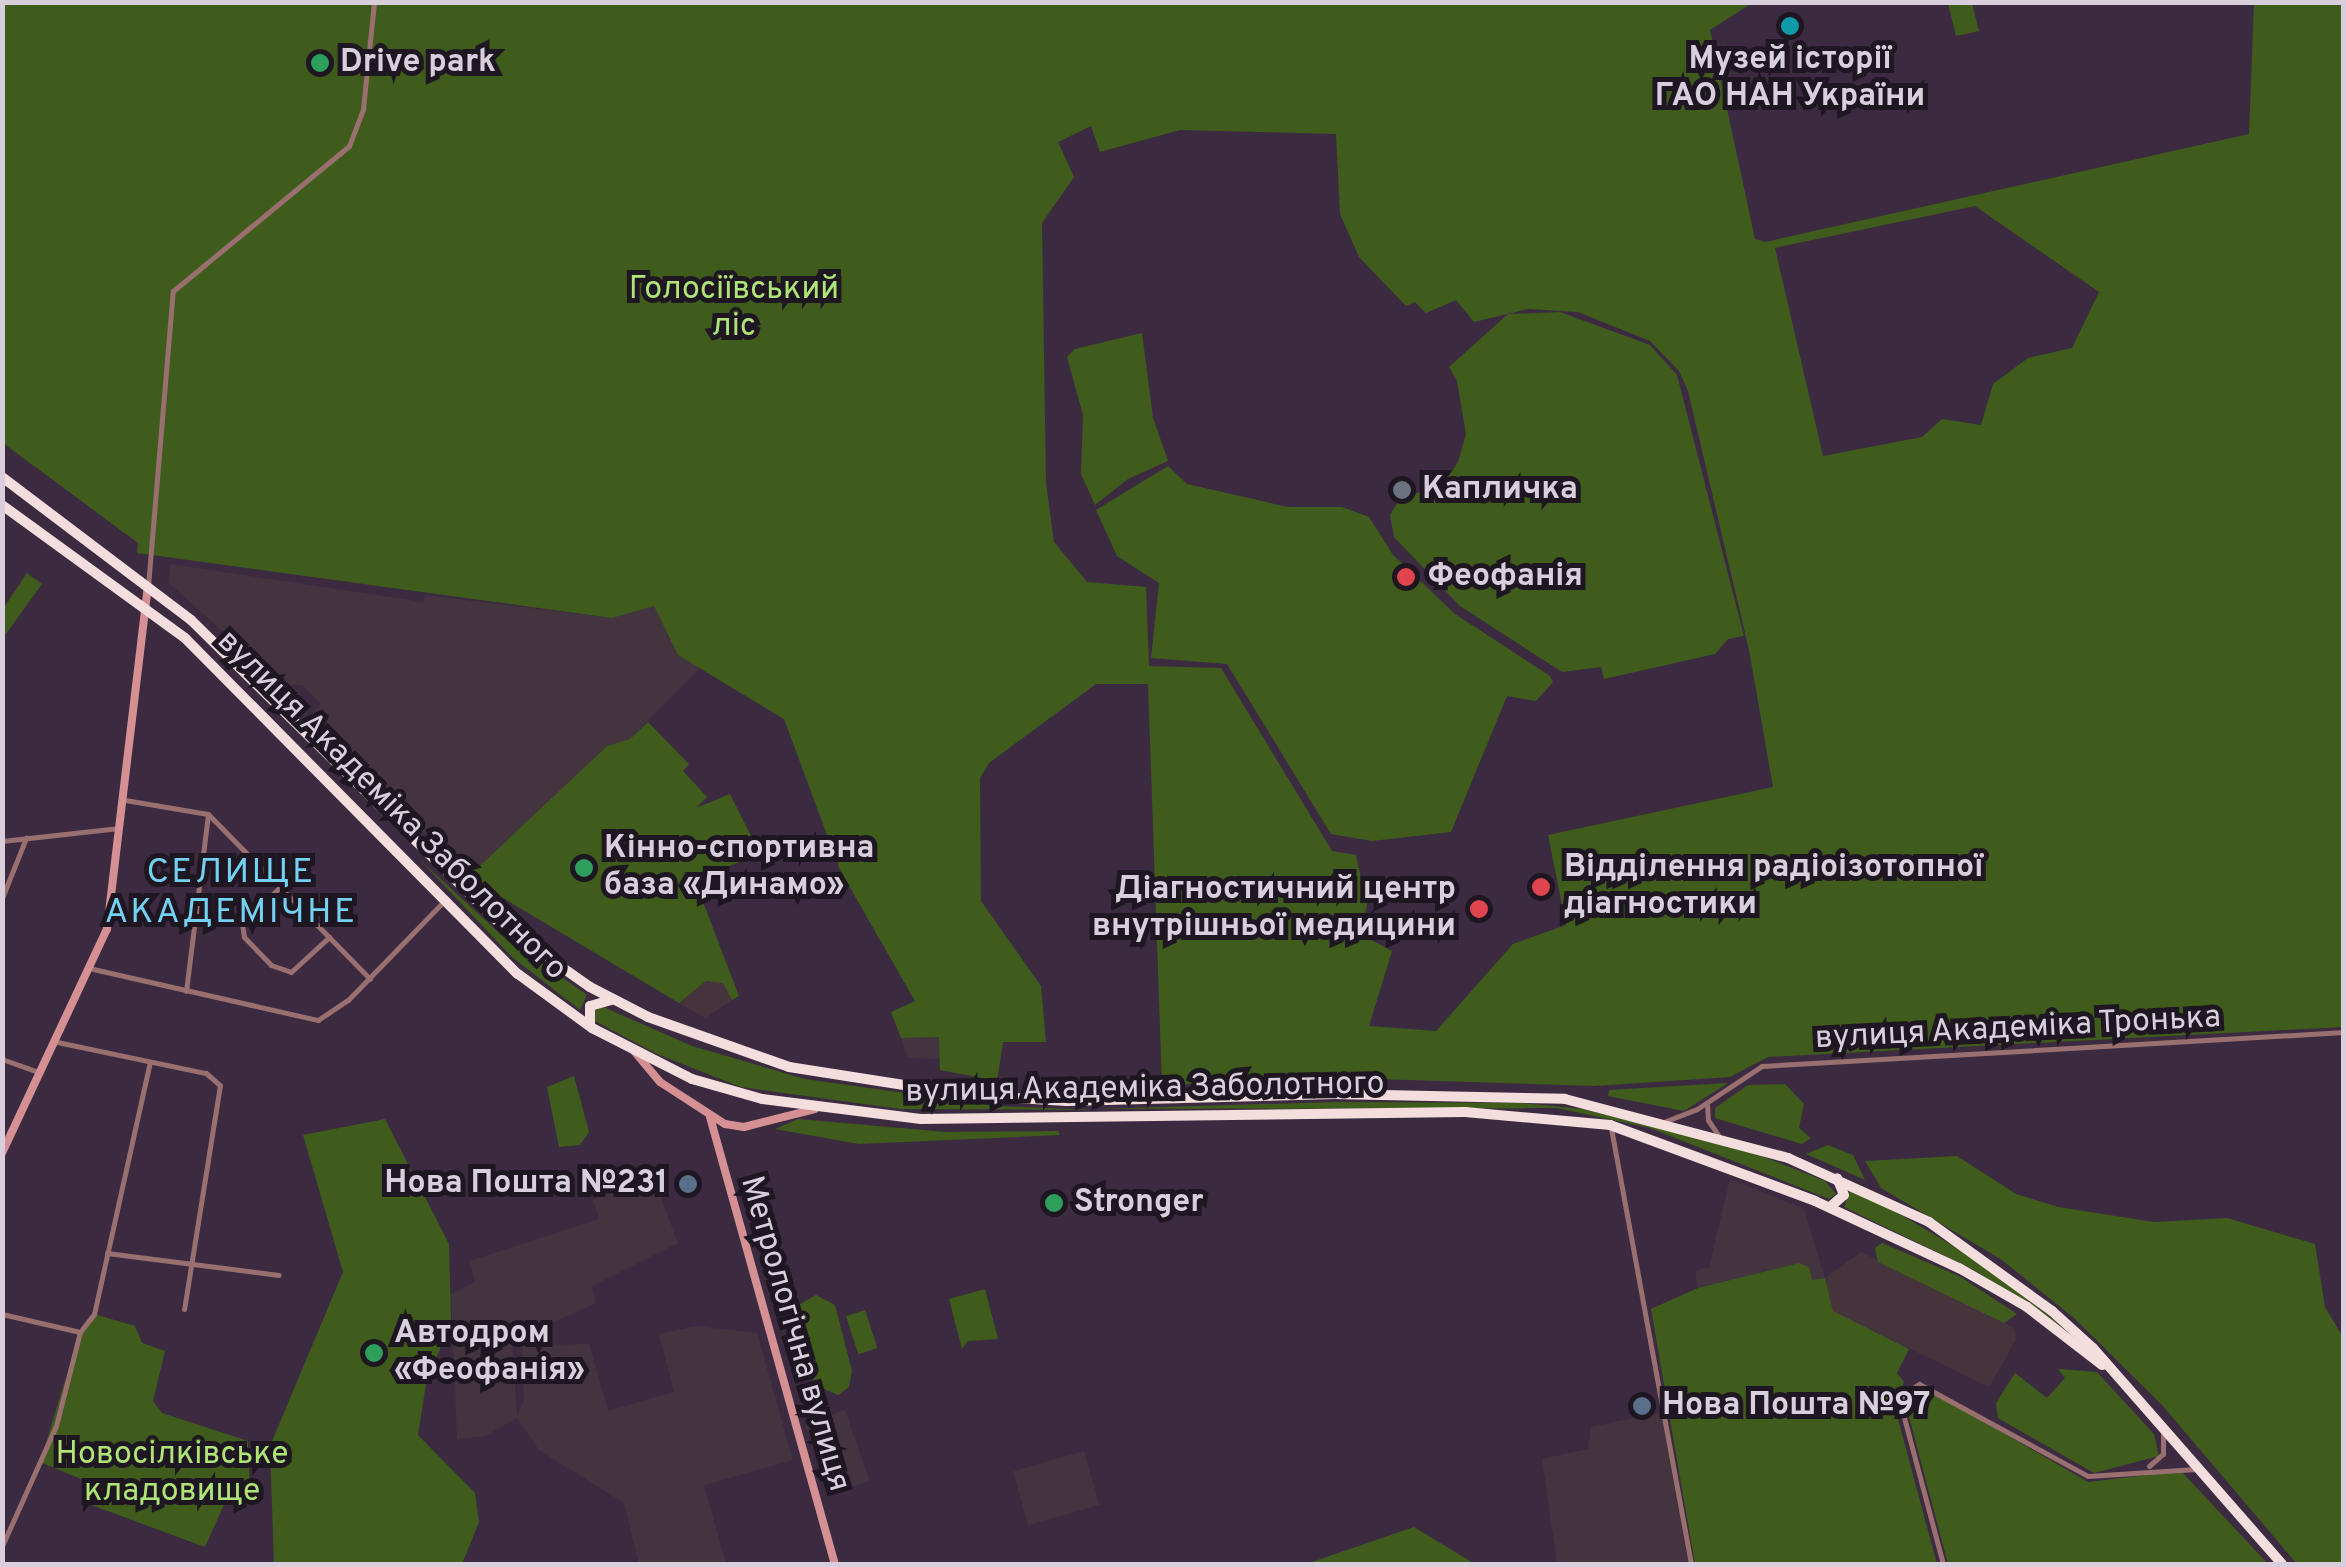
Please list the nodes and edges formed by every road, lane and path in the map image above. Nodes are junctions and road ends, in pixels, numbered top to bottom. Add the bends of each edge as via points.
1 (374, 2) edge
2 (2, 476) edge
3 (2, 505) edge
4 (148, 586) junction
5 (147, 607) junction
6 (125, 800) junction
7 (208, 814) junction
8 (122, 828) junction
9 (26, 838) junction
10 (2, 840) edge
11 (280, 887) junction
12 (2, 898) edge
13 (444, 901) junction
14 (329, 937) junction
15 (93, 969) junction
16 (370, 979) junction
17 (186, 991) junction
18 (612, 1000) junction
19 (592, 1028) junction
20 (2344, 1032) edge
21 (57, 1042) junction
22 (634, 1052) junction
23 (2, 1059) edge
24 (150, 1062) junction
25 (41, 1073) junction
26 (1707, 1103) junction
27 (818, 1108) junction
28 (710, 1117) junction
29 (1666, 1121) junction
30 (1610, 1125) junction
31 (1718, 1135) junction
32 (5, 1140) edge
33 (2, 1153) edge
34 (1837, 1178) junction
35 (1830, 1207) junction
36 (107, 1253) junction
37 (187, 1265) junction
38 (279, 1275) dead end
39 (184, 1309) dead end
40 (2, 1314) edge
41 (80, 1332) junction
42 (2111, 1371) junction
43 (2163, 1428) junction
44 (2199, 1469) junction
45 (2142, 1470) junction
46 (2, 1546) edge
47 (835, 1564) edge
48 (1691, 1564) edge
49 (1943, 1564) edge
50 (2282, 1564) edge

1 - 4 street via 363,109 349,146 173,291
2 - 4 highway, вулиця Академіка Заболотного
3 - 5 highway, вулиця Академіка Заболотного
4 - 5 street
4 - 18 highway, вулиця Академіка Заболотного via 265,690 474,901
5 - 6 street
5 - 13 highway, вулиця Академіка Заболотного via 220,670
6 - 7 street
6 - 8 street
7 - 11 street
7 - 17 street
8 - 9 street
8 - 15 street via 108,929
9 - 10 street
9 - 12 street
11 - 14 street
11 - 14 street via 242,924 263,957 291,972
13 - 16 street
13 - 19 highway, вулиця Академіка Заболотного via 518,974
14 - 16 street
15 - 17 street
15 - 21 street
16 - 17 street via 318,1020
18 - 19 highway via 590,1006
18 - 29 highway, вулиця Академіка Заболотного via 757,1059 968,1095 1053,1101 1519,1096
19 - 22 highway, вулиця Академіка Заболотного
20 - 26 street, вулиця Академіка Тронька via 1762,1066
21 - 24 street
21 - 25 street
22 - 27 highway, вулиця Академіка Заболотного via 721,1088
22 - 28 street via 660,1082
23 - 25 street
24 - 36 street
24 - 37 street via 206,1073 222,1092
25 - 32 street
26 - 29 street, вулиця Академіка Тронька
26 - 31 street via 1710,1128
27 - 28 street via 744,1127
27 - 30 highway, вулиця Академіка Заболотного via 977,1120 1482,1112
28 - 47 street, Метрологічна вулиця
29 - 31 highway, вулиця Академіка Заболотного
30 - 35 highway, вулиця Академіка Заболотного
30 - 48 street
31 - 34 highway, вулиця Академіка Заболотного
32 - 33 street
34 - 35 highway via 1844,1195
34 - 42 highway, вулиця Академіка Заболотного via 1929,1222 1999,1270 2074,1329
35 - 42 highway, вулиця Академіка Заболотного via 1993,1287
36 - 37 street
36 - 41 street via 94,1314
37 - 38 street
37 - 39 street
40 - 41 street
41 - 46 street via 56,1426
42 - 43 highway, вулиця Академіка Заболотного
43 - 44 highway, вулиця Академіка Заболотного
43 - 45 street via 2160,1459
44 - 45 street
44 - 50 highway, вулиця Академіка Заболотного
45 - 49 street via 2088,1476 1930,1386 1911,1388 1902,1410

